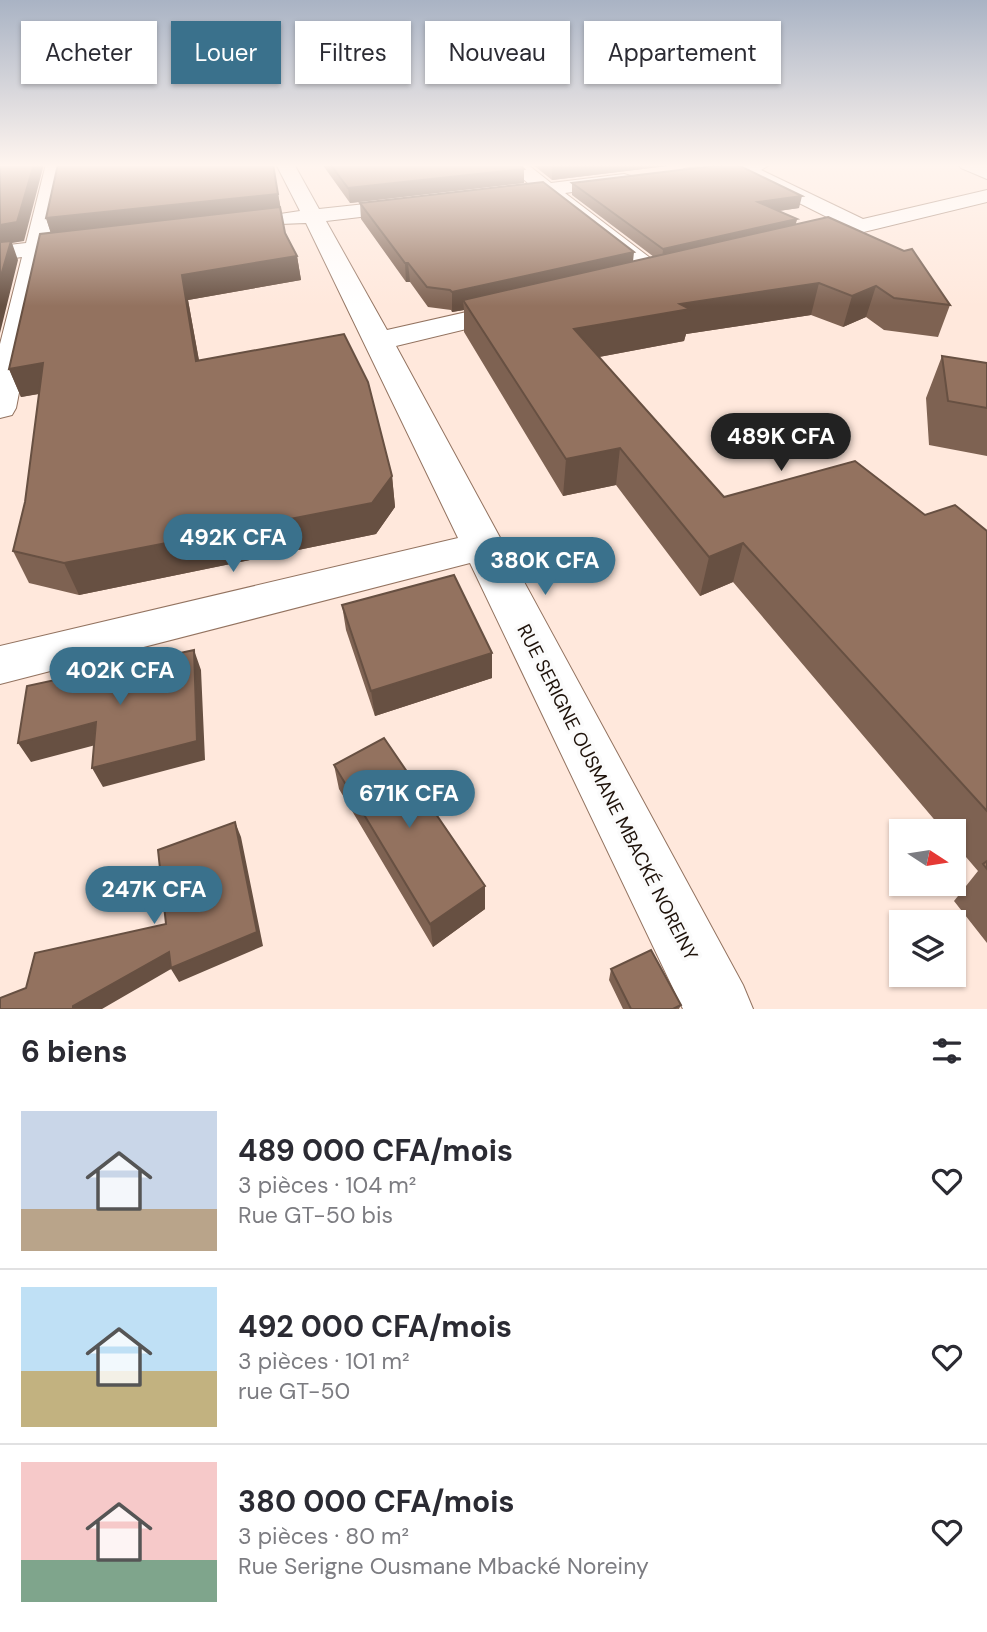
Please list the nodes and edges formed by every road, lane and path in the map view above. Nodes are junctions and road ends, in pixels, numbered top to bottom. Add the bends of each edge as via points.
1 (44, 211) edge
2 (289, 211) edge
3 (357, 211) edge
4 (575, 211) edge
5 (833, 211) edge
6 (924, 211) edge
7 (290, 219) junction
8 (861, 226) junction
9 (105, 240) edge
10 (779, 246) edge
11 (36, 248) junction
12 (0, 253) edge
13 (684, 268) edge
14 (657, 275) junction
15 (631, 281) edge
16 (538, 303) edge
17 (379, 341) junction
18 (0, 408) edge
19 (482, 546) junction
20 (0, 665) edge
21 (719, 1009) edge

1 - 11 street
2 - 7 street, RUE SERIGNE OUSMANE MBACKÉ NOREINY
3 - 7 street
4 - 14 street
5 - 8 street
6 - 8 street
7 - 17 street, RUE SERIGNE OUSMANE MBACKÉ NOREINY
8 - 10 street
9 - 11 street
11 - 12 street
11 - 18 street
13 - 14 street
14 - 15 street
16 - 17 street
17 - 19 street, RUE SERIGNE OUSMANE MBACKÉ NOREINY
19 - 20 street
19 - 21 street, RUE SERIGNE OUSMANE MBACKÉ NOREINY

